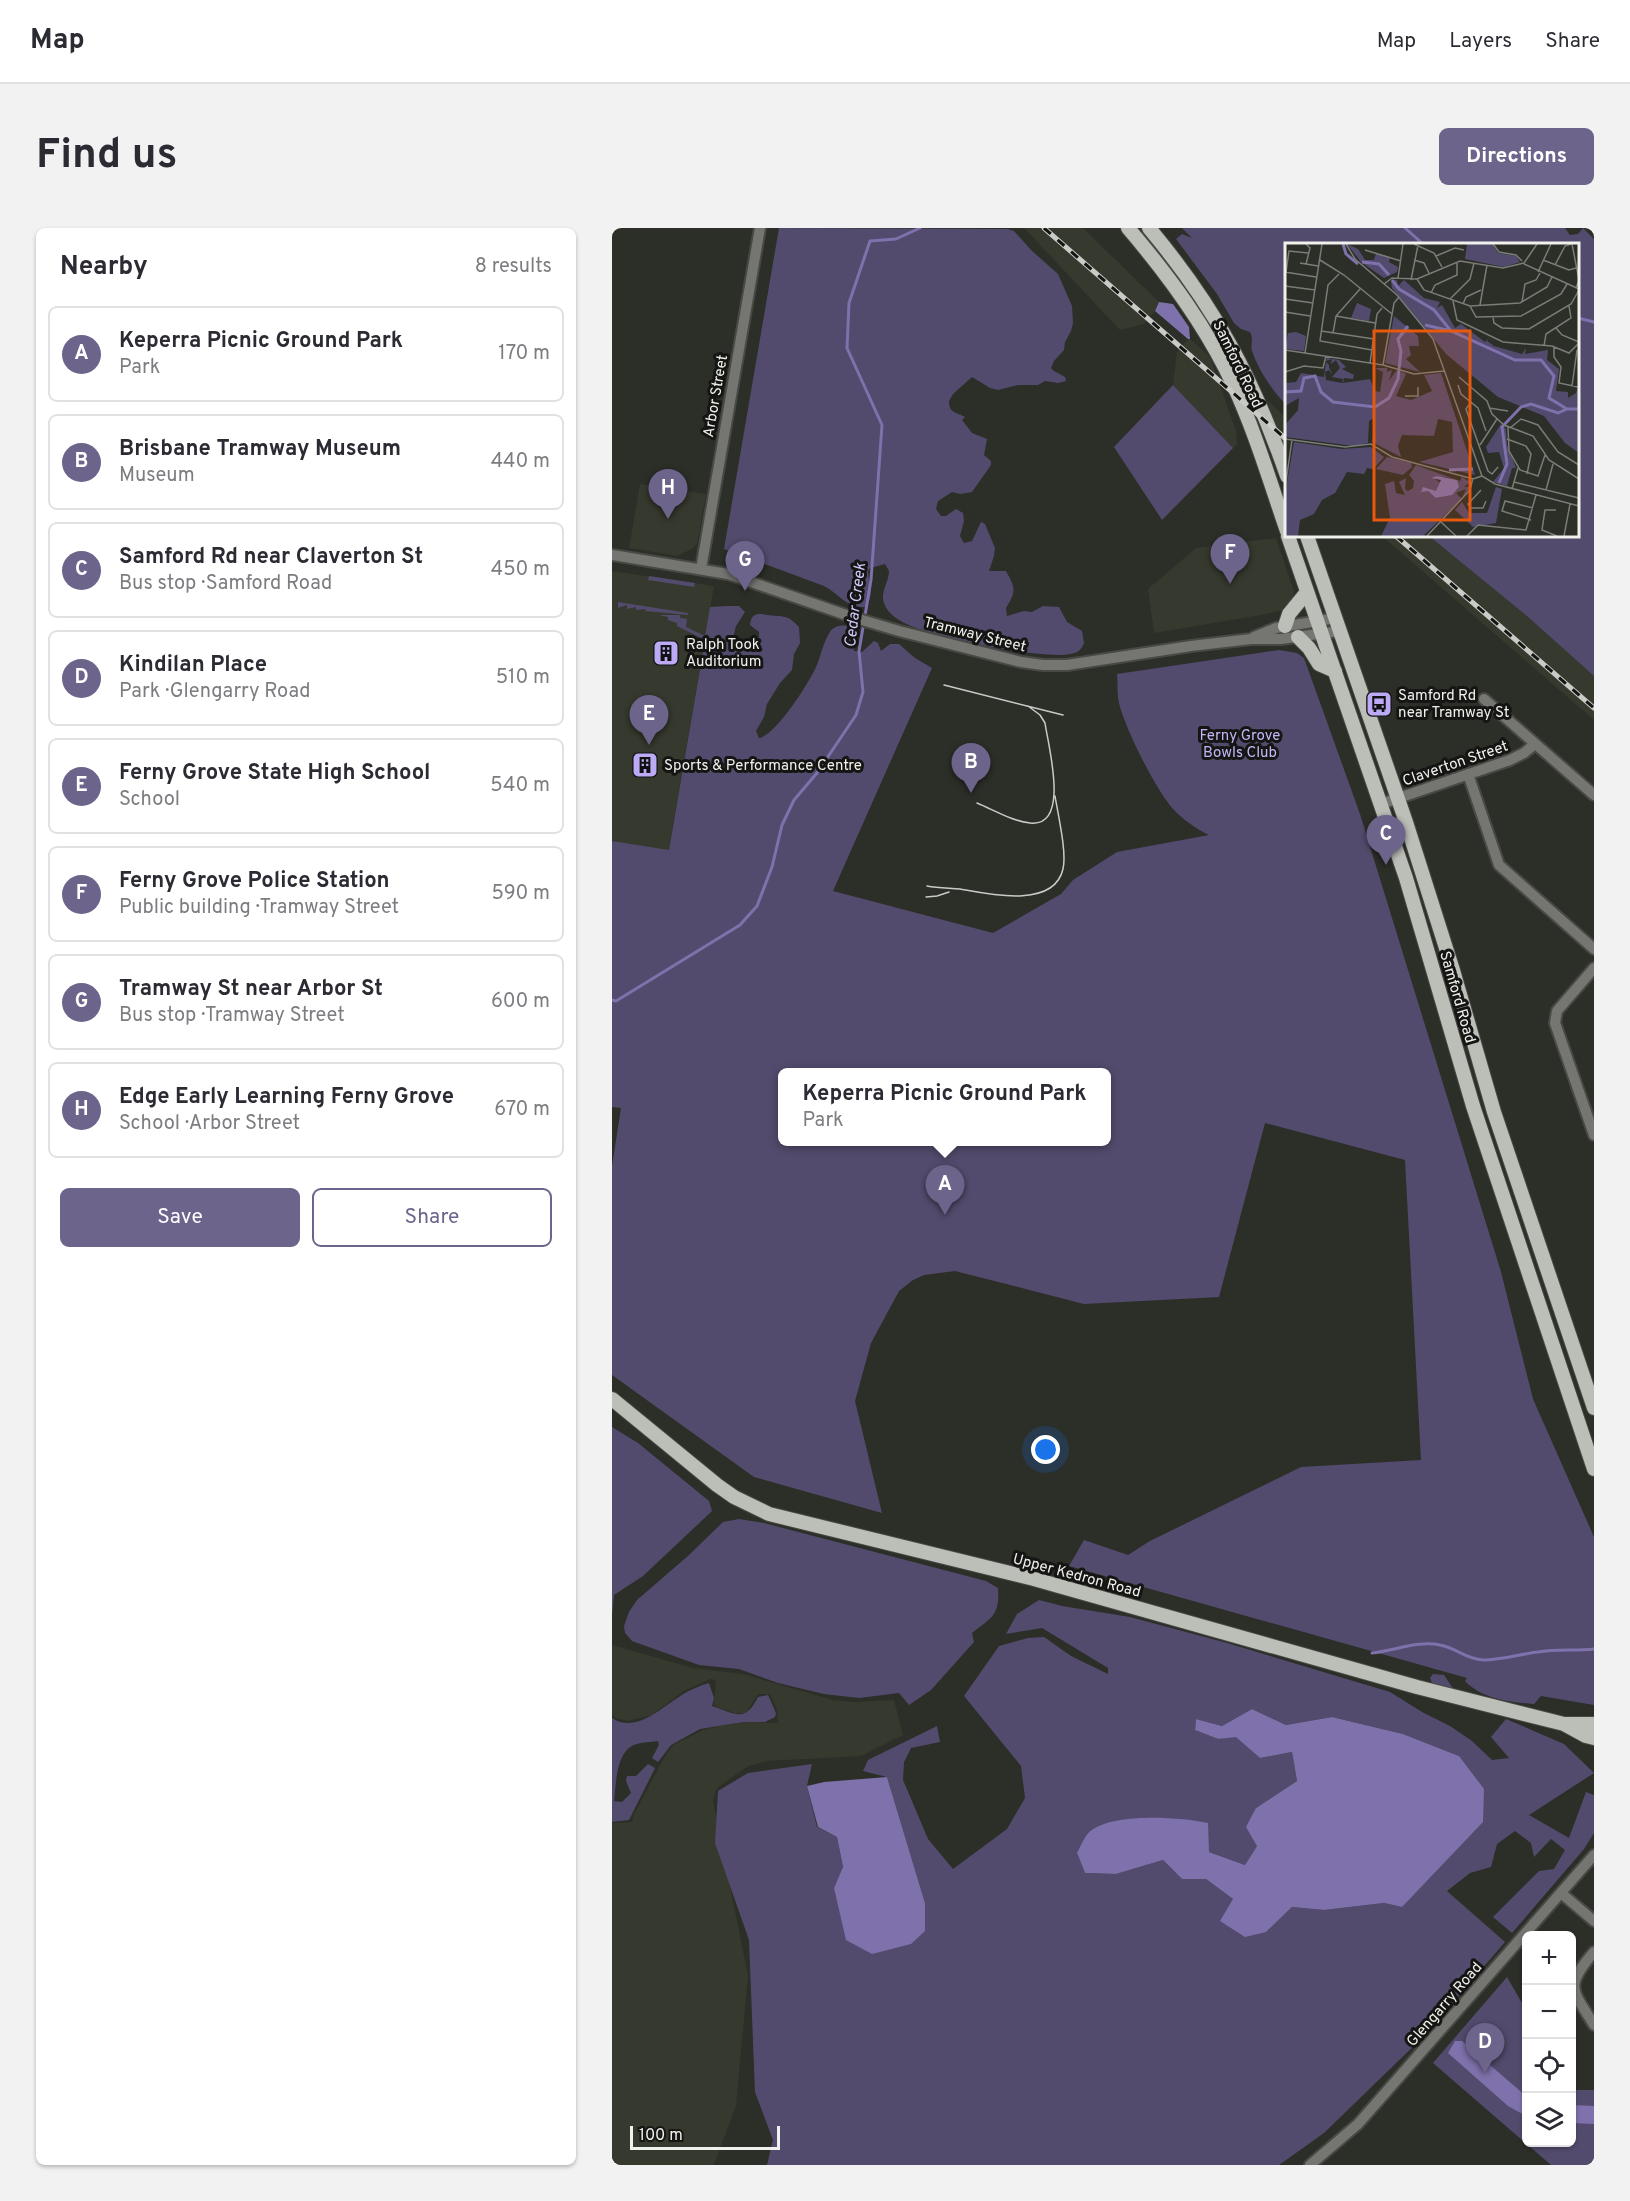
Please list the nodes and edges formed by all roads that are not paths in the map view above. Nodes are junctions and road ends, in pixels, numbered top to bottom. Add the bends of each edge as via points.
1 (760, 228) edge
2 (1128, 228) edge
3 (1149, 228) edge
4 (1285, 471) edge
5 (1285, 527) edge
6 (1288, 537) edge
7 (1307, 537) edge
8 (612, 555) edge
9 (700, 569) junction
10 (1307, 592) junction
11 (1338, 625) junction
12 (1285, 626) junction
13 (1320, 627) junction
14 (1298, 637) junction
15 (1251, 639) junction
16 (1335, 671) junction
17 (1484, 699) dead end
18 (1536, 744) junction
19 (1468, 774) junction
20 (1594, 795) edge
21 (1398, 799) junction
22 (1381, 804) junction
23 (1594, 949) edge
24 (1594, 968) edge
25 (1594, 1135) edge
26 (612, 1399) edge
27 (1594, 1408) edge
28 (1594, 1469) edge
29 (1564, 1724) junction
30 (1594, 1724) edge
31 (1594, 1738) edge
32 (1594, 1855) edge
33 (1561, 1893) junction
34 (1594, 1921) edge
35 (1594, 1952) edge
36 (1594, 2025) edge
37 (1310, 2165) edge

1 - 9 street, Arbor Street
2 - 5 main road, Samford Road via 1180,294 1221,360 1252,430
3 - 4 main road, Samford Road via 1209,306 1235,352
6 - 10 main road, Samford Road
7 - 11 main road, Samford Road
8 - 9 street, Tramway Street
9 - 15 street, Tramway Street via 728,574 898,631 1043,665
10 - 12 main road via 1289,614
10 - 13 main road, Samford Road
11 - 13 street, Tramway Street
11 - 21 main road, Samford Road
12 - 13 street, Tramway Street
12 - 15 street, Tramway Street
13 - 14 street, Tramway Street
13 - 16 main road, Samford Road
14 - 15 street, Tramway Street
14 - 16 main road via 1319,664
16 - 22 main road, Samford Road
17 - 18 street
18 - 19 street, Claverton Street via 1517,757
18 - 20 street
19 - 21 street, Claverton Street
19 - 23 street via 1499,865
21 - 22 street, Claverton Street
21 - 27 main road, Samford Road via 1494,1112
22 - 28 main road, Samford Road via 1495,1174
24 - 25 street via 1557,1011 1555,1023
26 - 29 main road, Upper Kedron Road via 717,1485 769,1514 1034,1579 1417,1687
29 - 30 main road, Upper Kedron Road
29 - 31 main road, Upper Kedron Road
32 - 33 street, Glengarry Road
33 - 34 street
33 - 37 street, Glengarry Road via 1358,2124
35 - 36 street via 1577,1971 1574,1983 1574,1993

